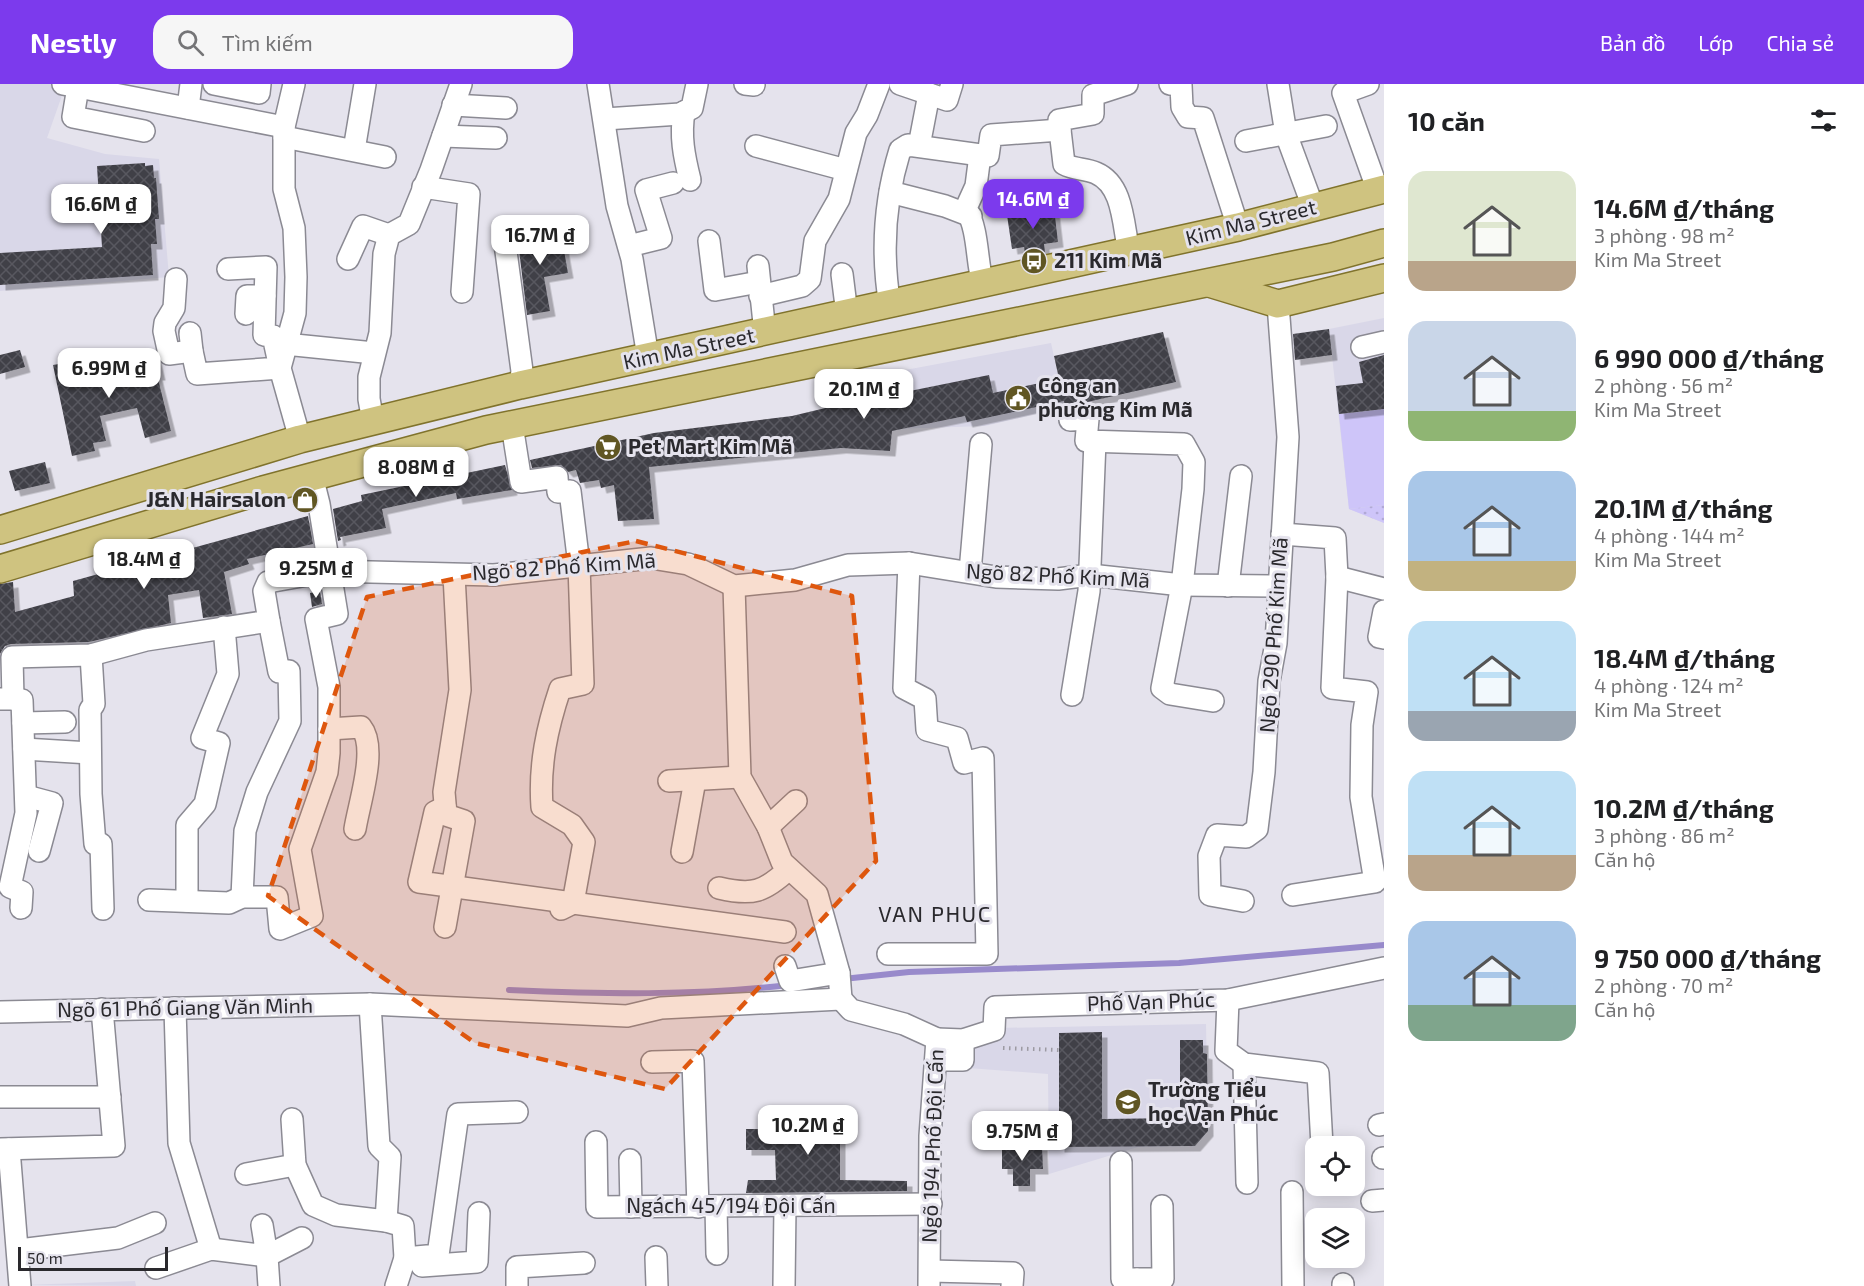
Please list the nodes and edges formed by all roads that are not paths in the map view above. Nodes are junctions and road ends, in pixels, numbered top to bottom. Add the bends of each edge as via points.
1 (191, 84) edge
2 (261, 84) edge
3 (294, 84) edge
4 (365, 84) edge
5 (460, 84) edge
6 (598, 84) edge
7 (698, 84) edge
8 (879, 84) edge
9 (952, 84) edge
10 (1127, 84) edge
11 (1278, 84) edge
12 (1368, 84) edge
13 (220, 85) edge
14 (1175, 85) edge
15 (71, 86) edge
16 (916, 88) edge
17 (1100, 88) edge
18 (134, 91) edge
19 (453, 105) junction
20 (188, 108) junction
21 (506, 108) dead end
22 (684, 112) junction
23 (605, 119) junction
24 (1326, 126) dead end
25 (1060, 130) junction
26 (144, 131) dead end
27 (284, 132) junction
28 (1286, 134) junction
29 (443, 136) junction
30 (496, 138) dead end
31 (1246, 141) dead end
32 (756, 146) dead end
33 (919, 146) junction
34 (354, 150) junction
35 (980, 154) junction
36 (385, 157) dead end
37 (846, 170) junction
38 (423, 187) junction
39 (1381, 190) edge
40 (890, 192) junction
41 (1313, 207) junction
42 (971, 216) junction
43 (1238, 227) junction
44 (389, 235) junction
45 (709, 241) dead end
46 (1384, 243) edge
47 (505, 244) dead end
48 (629, 246) junction
49 (1129, 252) junction
50 (348, 259) dead end
51 (228, 269) dead end
52 (842, 273) dead end
53 (176, 279) dead end
54 (1384, 279) edge
55 (759, 281) junction
56 (1205, 282) junction
57 (983, 285) junction
58 (462, 292) dead end
59 (265, 296) junction
60 (1278, 304) junction
61 (890, 306) junction
62 (246, 314) dead end
63 (847, 314) junction
64 (765, 333) junction
65 (1384, 342) edge
66 (285, 344) junction
67 (1362, 348) dead end
68 (374, 353) junction
69 (648, 357) junction
70 (280, 368) junction
71 (520, 386) junction
72 (1070, 420) dead end
73 (373, 421) junction
74 (512, 425) junction
75 (300, 439) junction
76 (1095, 441) junction
77 (981, 444) dead end
78 (312, 476) junction
79 (1241, 476) dead end
80 (0, 530) edge
81 (1282, 534) junction
82 (909, 563) junction
83 (579, 565) junction
84 (0, 569) edge
85 (330, 571) junction
86 (970, 572) junction
87 (454, 575) junction
88 (1090, 575) junction
89 (1337, 577) junction
90 (1182, 585) junction
91 (734, 586) junction
92 (1228, 586) junction
93 (1279, 586) junction
94 (1384, 589) edge
95 (1384, 611) edge
96 (268, 621) junction
97 (224, 627) junction
98 (1384, 638) edge
99 (91, 655) junction
100 (1072, 695) dead end
101 (7, 699) edge
102 (1213, 702) dead end
103 (65, 722) dead end
104 (23, 723) junction
105 (329, 729) junction
106 (24, 748) junction
107 (90, 753) junction
108 (740, 777) junction
109 (695, 780) junction
110 (669, 781) dead end
111 (26, 796) junction
112 (796, 801) dead end
113 (446, 807) junction
114 (768, 827) junction
115 (355, 829) dead end
116 (39, 851) dead end
117 (682, 852) dead end
118 (789, 869) junction
119 (452, 886) junction
120 (719, 888) dead end
121 (1293, 895) dead end
122 (242, 897) junction
123 (149, 900) dead end
124 (187, 901) junction
125 (1243, 901) dead end
126 (567, 906) junction
127 (21, 908) dead end
128 (103, 909) dead end
129 (446, 927) dead end
130 (785, 932) dead end
131 (888, 954) dead end
132 (785, 966) dead end
133 (1384, 968) edge
134 (838, 973) junction
135 (841, 999) junction
136 (1228, 1000) junction
137 (370, 1004) junction
138 (175, 1008) junction
139 (102, 1009) junction
140 (0, 1012) edge
141 (938, 1049) junction
142 (652, 1062) dead end
143 (1244, 1064) junction
144 (0, 1097) edge
145 (110, 1097) junction
146 (517, 1112) dead end
147 (292, 1119) dead end
148 (1321, 1136) edge
149 (596, 1142) dead end
150 (4, 1149) edge
151 (630, 1160) dead end
152 (1122, 1162) dead end
153 (295, 1165) junction
154 (246, 1174) dead end
155 (1247, 1183) dead end
156 (1292, 1192) dead end
157 (931, 1204) junction
158 (785, 1206) junction
159 (1162, 1206) dead end
160 (631, 1207) junction
161 (707, 1207) junction
162 (479, 1214) dead end
163 (386, 1221) junction
164 (155, 1224) dead end
165 (262, 1225) dead end
166 (302, 1238) dead end
167 (211, 1249) junction
168 (19, 1250) junction
169 (717, 1254) dead end
170 (267, 1256) junction
171 (657, 1257) dead end
172 (584, 1263) dead end
173 (156, 1268) dead end
174 (401, 1270) edge
175 (930, 1279) edge
176 (987, 1279) edge
177 (1137, 1283) edge
178 (20, 1286) edge
179 (269, 1286) edge
180 (517, 1286) edge
181 (657, 1286) edge
182 (784, 1286) edge
183 (1012, 1286) edge
184 (1293, 1286) edge

1 - 20 lane
2 - 13 lane via 259,93
3 - 27 lane
4 - 34 lane
5 - 19 lane
6 - 23 lane
7 - 22 lane via 692,108
8 - 37 lane via 856,133
9 - 16 lane via 947,100
10 - 17 lane
11 - 28 lane
12 - 39 lane via 1343,93
14 - 43 lane via 1188,117 1203,118
15 - 18 lane
15 - 26 lane via 73,117
16 - 33 lane
17 - 25 lane via 1093,95 1093,114 1059,120
18 - 20 lane
19 - 21 lane
19 - 29 lane
20 - 27 lane
22 - 23 lane
22 - 48 lane via 681,182 646,190 662,238
23 - 48 lane via 616,206
24 - 28 lane
25 - 35 lane via 991,135 988,156
25 - 49 lane via 1064,164 1094,172 1112,183
27 - 34 lane
27 - 66 lane via 284,189 294,228 296,277 295,313
28 - 31 lane
28 - 41 lane
29 - 30 lane
29 - 38 lane
32 - 37 lane
33 - 35 lane
33 - 40 lane via 908,145 900,150
34 - 36 lane
35 - 42 lane via 976,186 966,208
37 - 55 lane via 838,199 815,241 810,279 802,286
38 - 44 lane via 409,224
38 - 58 lane via 469,194
39 - 41 main road, Kim Ma Street
40 - 42 lane
40 - 61 lane via 885,213 884,262
41 - 43 main road, Kim Ma Street
42 - 57 lane
43 - 49 main road, Kim Ma Street
44 - 50 lane via 363,226
44 - 68 lane via 384,254 380,333
45 - 55 lane via 715,290
46 - 56 main road, Kim Ma Street
47 - 71 lane via 522,371
48 - 69 lane
49 - 57 main road, Kim Ma Street
51 - 59 lane via 266,267
52 - 63 lane
53 - 70 lane via 174,308 164,331 169,354 191,342 197,374
54 - 60 main road
55 - 64 lane
56 - 60 main road, Kim Ma Street
56 - 74 main road, Kim Ma Street
57 - 61 main road, Kim Ma Street
59 - 62 lane via 247,296
59 - 70 lane via 264,335 273,336
60 - 81 lane, Ngõ 290 Phố Kim Mã via 1288,437
61 - 63 main road, Kim Ma Street
63 - 64 main road, Kim Ma Street
64 - 69 main road, Kim Ma Street
65 - 67 lane
66 - 68 lane
66 - 70 lane
68 - 73 lane via 369,388
69 - 71 main road, Kim Ma Street
70 - 75 lane
71 - 73 main road, Kim Ma Street
72 - 76 lane via 1088,419 1086,441
73 - 75 main road, Kim Ma Street
74 - 78 main road, Kim Ma Street
74 - 83 lane via 521,482 557,477 558,492 570,491
75 - 78 main road
75 - 80 main road, Kim Ma Street
76 - 88 lane
76 - 90 lane via 1184,444 1194,462
77 - 86 lane
78 - 84 main road, Kim Ma Street
78 - 85 lane
79 - 92 lane
81 - 89 lane via 1335,538
81 - 93 lane, Ngõ 290 Phố Kim Mã
82 - 86 lane, Ngõ 82 Phố Kim Mã
82 - 91 lane, Ngõ 82 Phố Kim Mã via 848,565 795,580
82 - 131 lane via 904,688 926,699 927,730 957,738 963,763 983,758 987,954
83 - 87 lane, Ngõ 82 Phố Kim Mã via 494,575
83 - 91 lane, Ngõ 82 Phố Kim Mã via 651,558 672,560
83 - 126 lane via 583,684 560,688 540,775 542,807 572,825 584,842
85 - 87 lane, Ngõ 82 Phố Kim Mã
85 - 96 lane, Ngõ 82 Phố Kim Mã via 268,582 264,591
85 - 105 lane via 338,614 316,620 329,687
86 - 88 lane, Ngõ 82 Phố Kim Mã via 1058,579
87 - 113 lane via 460,690 444,792
88 - 90 lane, Ngõ 82 Phố Kim Mã
88 - 100 lane
89 - 94 lane
89 - 121 lane via 1332,688 1367,692 1362,724 1361,796 1375,882
90 - 92 lane, Ngõ 82 Phố Kim Mã
90 - 102 lane via 1162,688 1170,694
91 - 108 lane
92 - 93 lane, Ngõ 82 Phố Kim Mã
93 - 125 lane, Ngõ 290 Phố Kim Mã via 1257,829 1246,837 1217,835 1209,856 1210,895
95 - 98 lane via 1379,637
96 - 97 lane
96 - 122 lane via 279,672 290,671 290,721 257,792 245,831
97 - 99 lane via 146,640
97 - 124 lane via 228,674 202,738 219,743 205,804 187,825
99 - 101 lane via 12,657
99 - 107 lane via 94,704 90,710
101 - 104 lane via 22,700
103 - 104 lane
104 - 106 lane
105 - 115 lane via 361,727 367,734 369,753
105 - 122 lane via 327,772 300,849 312,916 280,929 277,897
106 - 107 lane
106 - 111 lane
107 - 128 lane via 95,844 102,844
108 - 109 lane
108 - 114 lane
109 - 110 lane
109 - 117 lane
111 - 116 lane via 52,803
111 - 127 lane via 22,837 10,887 22,892
112 - 114 lane
113 - 119 lane via 446,815 464,821
113 - 119 lane via 435,812 419,882
114 - 118 lane via 782,862
118 - 120 lane via 769,887 745,894
118 - 134 lane via 817,894
119 - 126 lane
119 - 129 lane
122 - 124 lane via 229,903
123 - 124 lane
126 - 130 lane
132 - 134 lane via 790,981
133 - 136 lane, Phố Vạn Phúc
134 - 135 lane
135 - 137 lane, Ngõ 61 Phố Giang Văn Minh via 662,1008 627,1016
135 - 141 lane, Ngõ 194 Phố Đội Cấn via 851,1010 904,1024
136 - 141 lane, Phố Vạn Phúc via 995,1007 994,1030
136 - 143 lane via 1226,1051
137 - 138 lane, Ngõ 61 Phố Giang Văn Minh
137 - 163 lane via 379,1146 390,1157
138 - 139 lane, Ngõ 61 Phố Giang Văn Minh
138 - 167 lane via 179,1143
139 - 140 lane, Ngõ 61 Phố Giang Văn Minh
139 - 145 lane
141 - 157 lane, Ngõ 194 Phố Đội Cấn via 930,1136
142 - 161 lane via 693,1061
143 - 148 lane via 1318,1073
143 - 155 lane
144 - 145 lane
145 - 150 lane via 114,1146
146 - 174 lane via 458,1114 438,1256
147 - 153 lane
149 - 160 lane, Ngách 45/194 Đội Cấn via 597,1207
150 - 168 lane
151 - 160 lane
152 - 177 lane via 1122,1279
153 - 154 lane
153 - 163 lane via 313,1204 336,1215
156 - 184 lane
157 - 158 lane, Ngách 45/194 Đội Cấn
157 - 175 lane, Ngõ 194 Phố Đội Cấn
158 - 161 lane, Ngách 45/194 Đội Cấn
158 - 182 lane
159 - 177 lane via 1163,1279
160 - 161 lane, Ngách 45/194 Đội Cấn
161 - 169 lane
162 - 174 lane via 477,1262
163 - 174 lane via 403,1226
164 - 168 lane via 118,1238
165 - 170 lane
166 - 170 lane
167 - 170 lane
167 - 173 lane
168 - 178 lane
170 - 179 lane
171 - 181 lane
172 - 180 lane via 517,1267
175 - 176 lane
176 - 183 lane via 1012,1273

